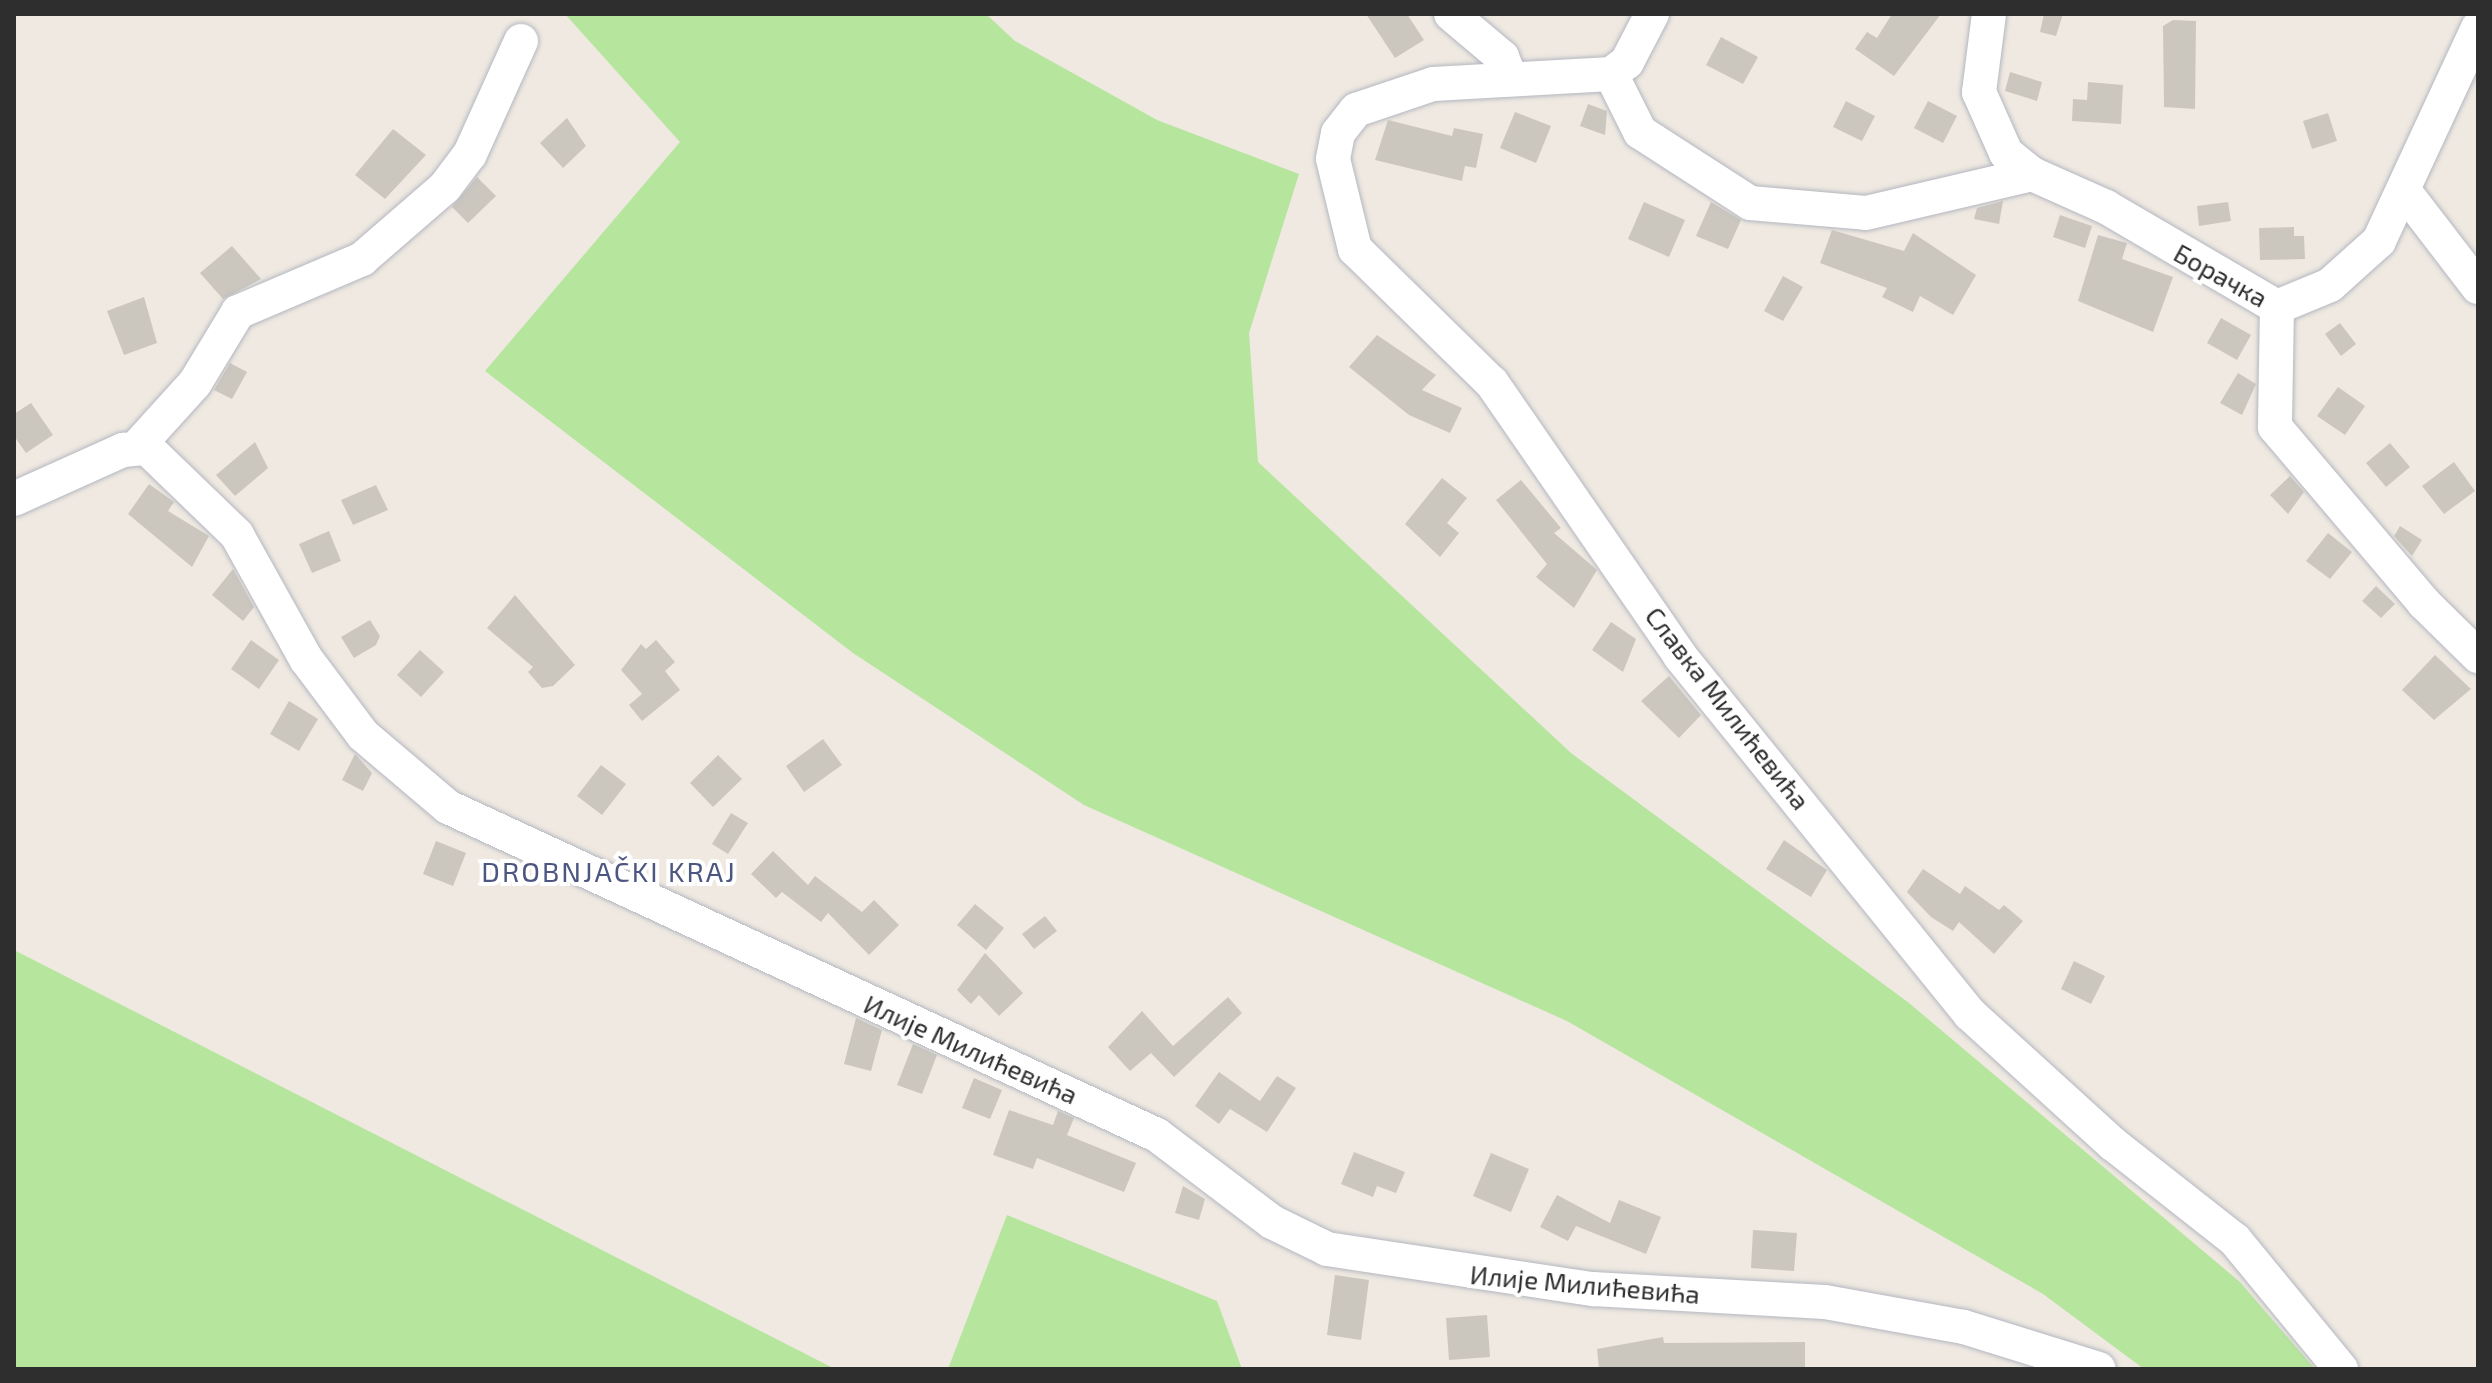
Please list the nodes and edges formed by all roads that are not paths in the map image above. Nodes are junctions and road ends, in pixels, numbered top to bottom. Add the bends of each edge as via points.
1 (1451, 14) edge
2 (1652, 14) edge
3 (1989, 14) edge
4 (2478, 28) edge
5 (521, 41) dead end
6 (1611, 74) junction
7 (1511, 79) junction
8 (1998, 143) junction
9 (2032, 174) junction
10 (2405, 192) junction
11 (1940, 194) junction
12 (2478, 287) edge
13 (2277, 307) junction
14 (137, 447) junction
15 (14, 499) edge
16 (2478, 656) edge
17 (2099, 1369) edge
18 (2341, 1369) edge

1 - 7 street via 1502,57
2 - 6 street via 1627,62
3 - 8 street, Борачка via 1979,92
4 - 10 street
5 - 14 street via 470,154 445,187 362,259 238,312 195,383
6 - 7 street, Славка Милићевића
6 - 11 street via 1640,132 1730,196 1866,213
7 - 18 street, Славка Милићевића via 1433,84 1356,110 1338,133 1333,159 1355,249 1492,383 1680,656 1970,1014 2113,1144 2235,1240
8 - 9 street, Борачка
8 - 11 street
9 - 11 street
9 - 13 street, Борачка via 2106,207
10 - 12 street
10 - 13 street via 2369,250 2330,285
13 - 16 street, Борачка via 2275,427 2424,603
14 - 15 street
14 - 17 street, Илије Милићевића via 157,453 237,535 329,692 396,767 448,807 1157,1135 1298,1236 1343,1254 1445,1271 1593,1289 1825,1302 1964,1327

